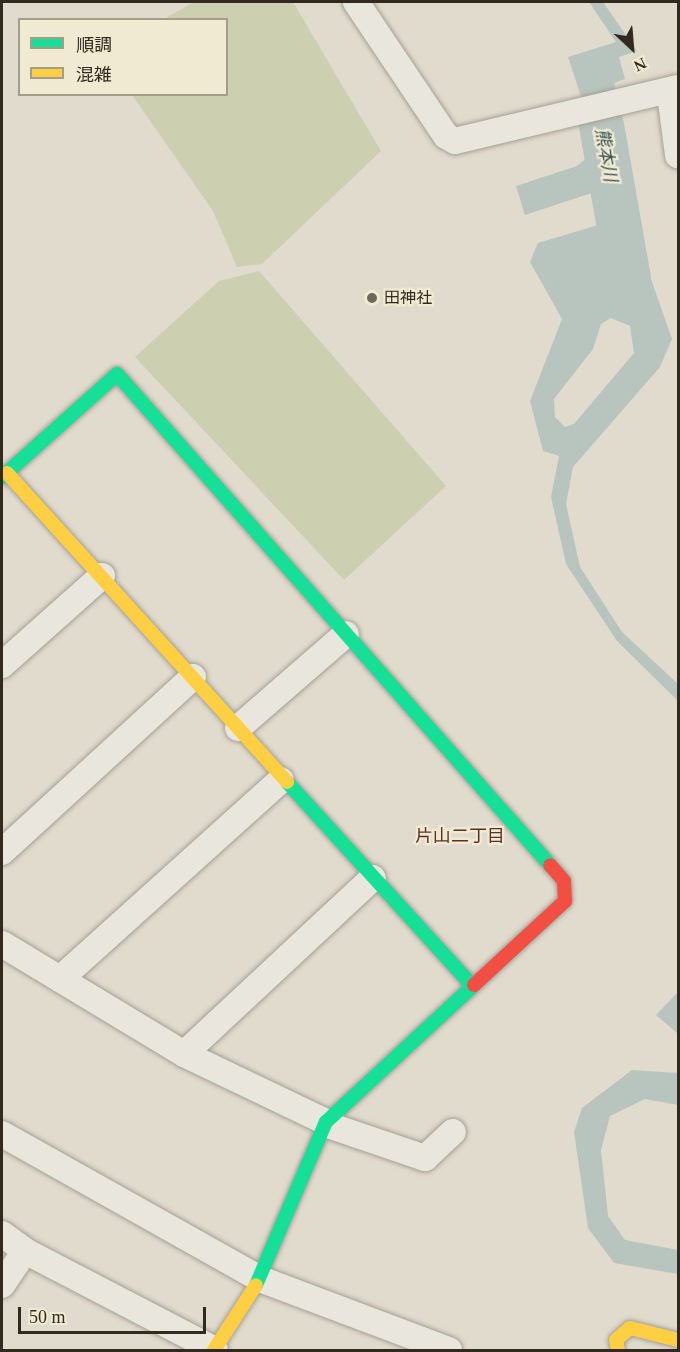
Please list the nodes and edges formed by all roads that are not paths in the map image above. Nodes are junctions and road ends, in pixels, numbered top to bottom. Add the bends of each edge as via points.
1 (356, 2) edge
2 (674, 91) edge
3 (678, 155) edge
4 (4, 475) edge
5 (102, 576) junction
6 (346, 634) junction
7 (2, 665) edge
8 (194, 677) junction
9 (238, 728) junction
10 (281, 780) junction
11 (2, 852) edge
12 (373, 878) junction
13 (2, 944) edge
14 (60, 980) junction
15 (471, 984) junction
16 (184, 1054) junction
17 (325, 1123) junction
18 (453, 1132) dead end
19 (2, 1134) edge
20 (2, 1234) edge
21 (25, 1251) junction
22 (260, 1279) junction
23 (2, 1285) edge
24 (678, 1340) edge
25 (215, 1350) edge
26 (449, 1350) edge
27 (618, 1350) edge

1 - 2 street via 446,136 455,141 645,92
2 - 3 street
4 - 5 street
4 - 6 street via 117,374
5 - 7 street
5 - 8 street
6 - 9 street
6 - 15 street via 564,881 565,901
8 - 9 street
8 - 11 street
9 - 10 street
10 - 12 street
10 - 14 street
12 - 15 street
12 - 16 street
13 - 14 street
14 - 16 street
15 - 17 street
16 - 17 street
17 - 18 street via 425,1158
17 - 22 street
19 - 22 street
20 - 21 street
21 - 23 street
21 - 25 street
22 - 25 street
22 - 26 street
24 - 27 street via 630,1328 616,1340

